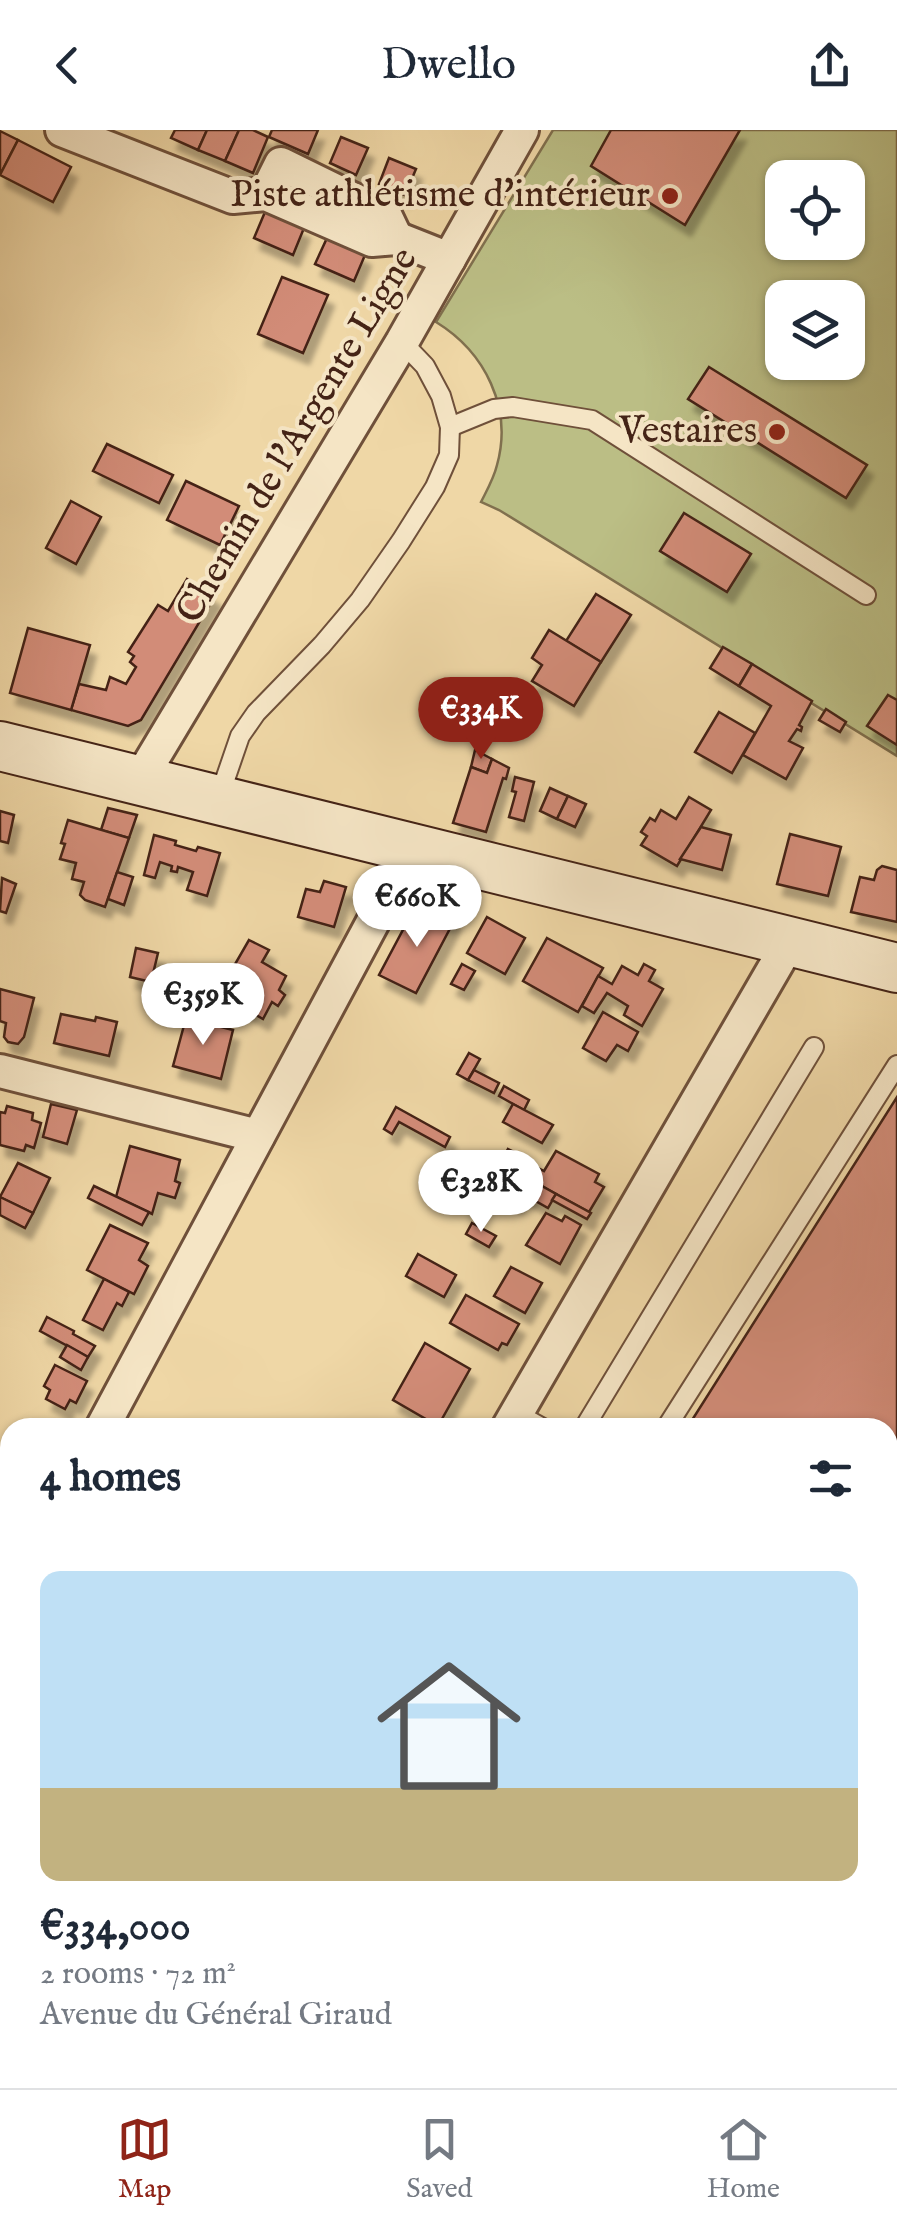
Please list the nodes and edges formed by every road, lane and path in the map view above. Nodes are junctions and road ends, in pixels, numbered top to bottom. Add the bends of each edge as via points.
1 (62, 130) edge
2 (522, 130) edge
3 (449, 259) junction
4 (402, 342) junction
5 (450, 428) junction
6 (866, 595) dead end
7 (0, 746) edge
8 (139, 781) junction
9 (218, 800) junction
10 (412, 849) junction
11 (790, 941) junction
12 (897, 968) edge
13 (814, 1047) dead end
14 (897, 1065) edge
15 (0, 1071) edge
16 (258, 1136) junction
17 (107, 1418) edge
18 (525, 1418) edge
19 (590, 1418) edge
20 (672, 1418) edge

1 - 3 street via 233,196 266,194 372,240 396,238
2 - 3 street, Chemin de l'Argente Ligne
3 - 4 street, Chemin de l'Argente Ligne
4 - 5 lane via 425,366
4 - 8 street, Chemin de l'Argente Ligne
5 - 6 lane via 513,407 592,420
5 - 9 lane via 450,455 401,541 360,600 256,713 240,736
7 - 8 main road
8 - 9 main road
9 - 10 main road
10 - 11 main road
10 - 16 street
11 - 12 main road
11 - 18 street
13 - 19 lane
14 - 20 lane
15 - 16 street
16 - 17 street

